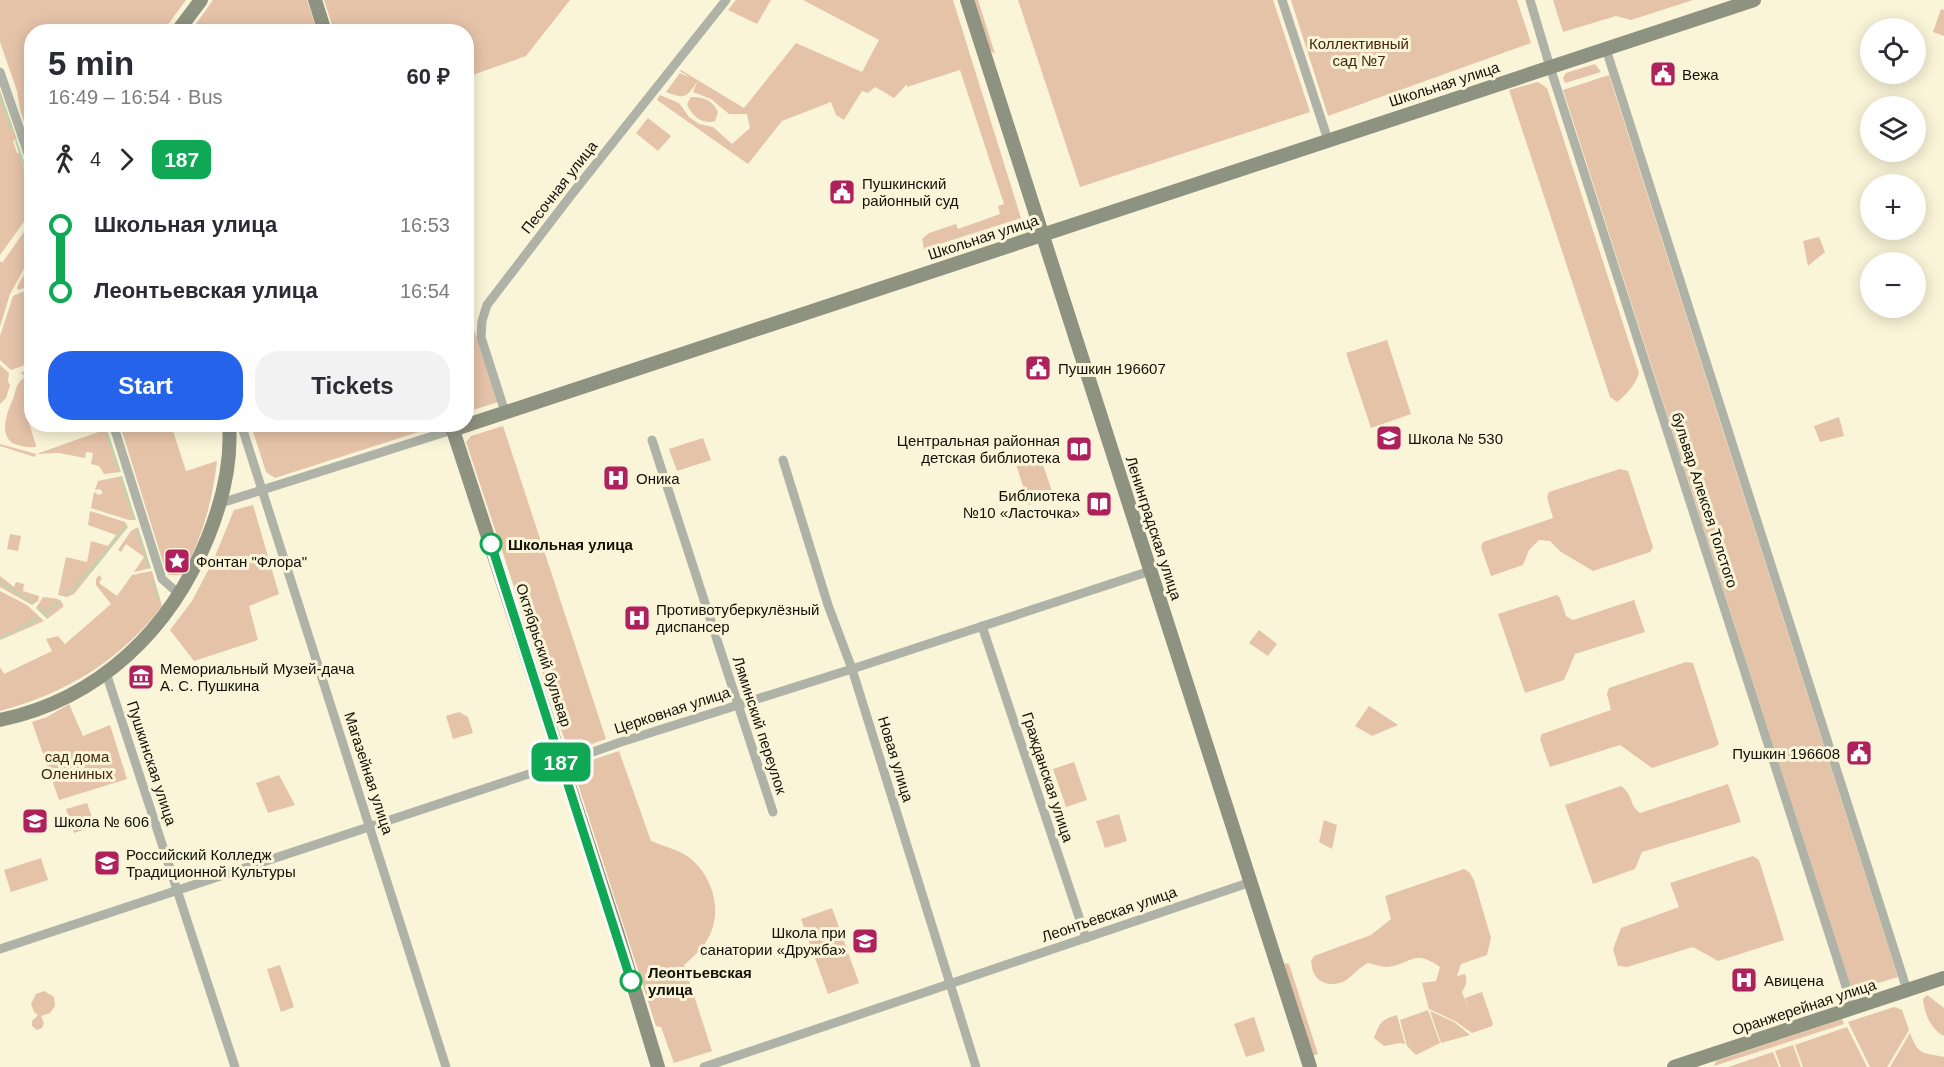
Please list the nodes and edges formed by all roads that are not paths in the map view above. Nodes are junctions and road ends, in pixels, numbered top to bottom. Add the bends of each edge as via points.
1 (201, 0) edge
2 (315, 0) edge
3 (726, 0) edge
4 (967, 0) edge
5 (1282, 0) edge
6 (1530, 0) edge
7 (1754, 0) edge
8 (183, 24) edge
9 (322, 24) edge
10 (1606, 49) junction
11 (1550, 66) junction
12 (0, 72) edge
13 (1328, 140) junction
14 (24, 142) edge
15 (1042, 235) junction
16 (505, 412) junction
17 (474, 421) edge
18 (116, 432) edge
19 (229, 432) edge
20 (243, 432) edge
21 (437, 432) edge
22 (454, 432) edge
23 (652, 440) dead end
24 (250, 455) junction
25 (229, 457) junction
26 (783, 460) dead end
27 (262, 491) junction
28 (221, 503) junction
29 (1150, 571) junction
30 (179, 594) junction
31 (982, 626) junction
32 (852, 669) junction
33 (106, 673) junction
34 (737, 704) junction
35 (0, 720) edge
36 (562, 763) junction
37 (773, 812) dead end
38 (370, 827) junction
39 (1251, 882) junction
40 (178, 891) junction
41 (1086, 938) junction
42 (0, 950) edge
43 (1944, 978) edge
44 (950, 984) junction
45 (1907, 990) junction
46 (1853, 1008) junction
47 (235, 1067) edge
48 (446, 1067) edge
49 (658, 1067) edge
50 (704, 1067) edge
51 (976, 1067) edge
52 (1310, 1067) edge
53 (1674, 1067) edge

1 - 8 street
2 - 9 street
3 - 16 street, Песочная улица via 487,305 481,337
4 - 15 street, Ленинградская улица
5 - 13 street
6 - 11 street, бульвар Алексея Толстого
7 - 10 street, Школьная улица
10 - 11 street, Школьная улица
10 - 45 street
11 - 13 street, Школьная улица
11 - 46 street, бульвар Алексея Толстого
12 - 14 street
13 - 15 street, Школьная улица
15 - 16 street, Школьная улица
15 - 29 street, Ленинградская улица
16 - 17 street, Школьная улица
18 - 30 street via 162,579
19 - 25 street
20 - 24 street, Магазейная улица
21 - 27 street, Школьная улица
22 - 36 street, Октябрьский бульвар
23 - 34 street, Ляминский переулок
24 - 25 street via 239,449
24 - 27 street, Магазейная улица
25 - 28 street
26 - 32 street, Новая улица
27 - 28 street, Школьная улица
27 - 38 street, Магазейная улица
28 - 30 street via 201,554
29 - 31 street, Церковная улица
29 - 39 street, Ленинградская улица
30 - 33 street via 159,624
31 - 32 street, Церковная улица
31 - 41 street, Гражданская улица
32 - 34 street, Церковная улица
32 - 44 street, Новая улица
33 - 35 street via 44,706
33 - 40 street, Пушкинская улица
34 - 36 street, Церковная улица
34 - 37 street, Ляминский переулок
36 - 38 street, Церковная улица
36 - 49 street, Октябрьский бульвар
38 - 40 street, Церковная улица
38 - 48 street, Магазейная улица
39 - 41 street, Леонтьевская улица
39 - 52 street, Ленинградская улица
40 - 42 street, Церковная улица
40 - 47 street, Пушкинская улица
41 - 44 street, Леонтьевская улица
43 - 45 street, Оранжерейная улица
44 - 50 street, Леонтьевская улица
44 - 51 street, Новая улица
45 - 46 street, Оранжерейная улица
46 - 53 street, Оранжерейная улица

